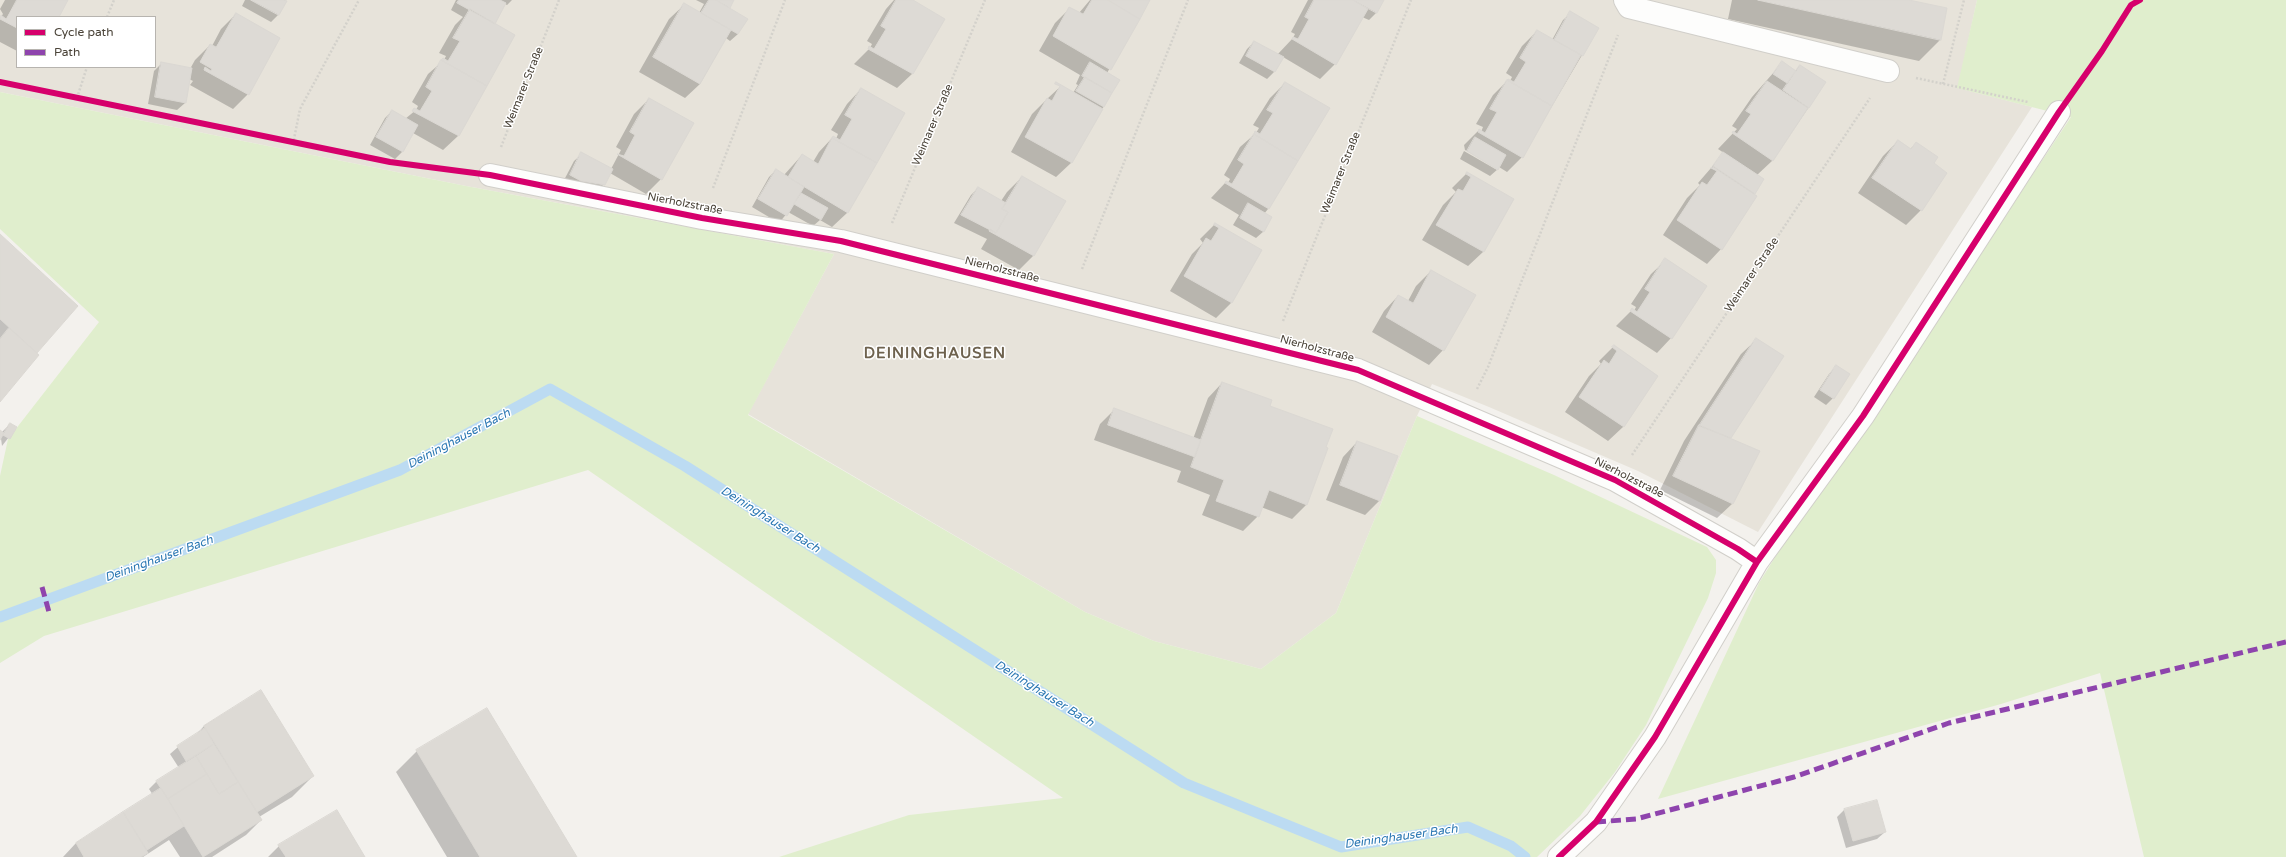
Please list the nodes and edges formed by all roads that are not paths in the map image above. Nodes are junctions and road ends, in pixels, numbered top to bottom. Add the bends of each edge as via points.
1 (1627, 3) edge
2 (1888, 71) road end
3 (2059, 112) road end
4 (490, 175) road end
5 (1757, 562) junction
6 (1565, 851) edge

1 - 2 street
3 - 5 street via 1863,416
4 - 5 street, Nierholzstraße via 702,218 841,241 1358,370 1615,480
5 - 6 street via 1655,738 1596,822

